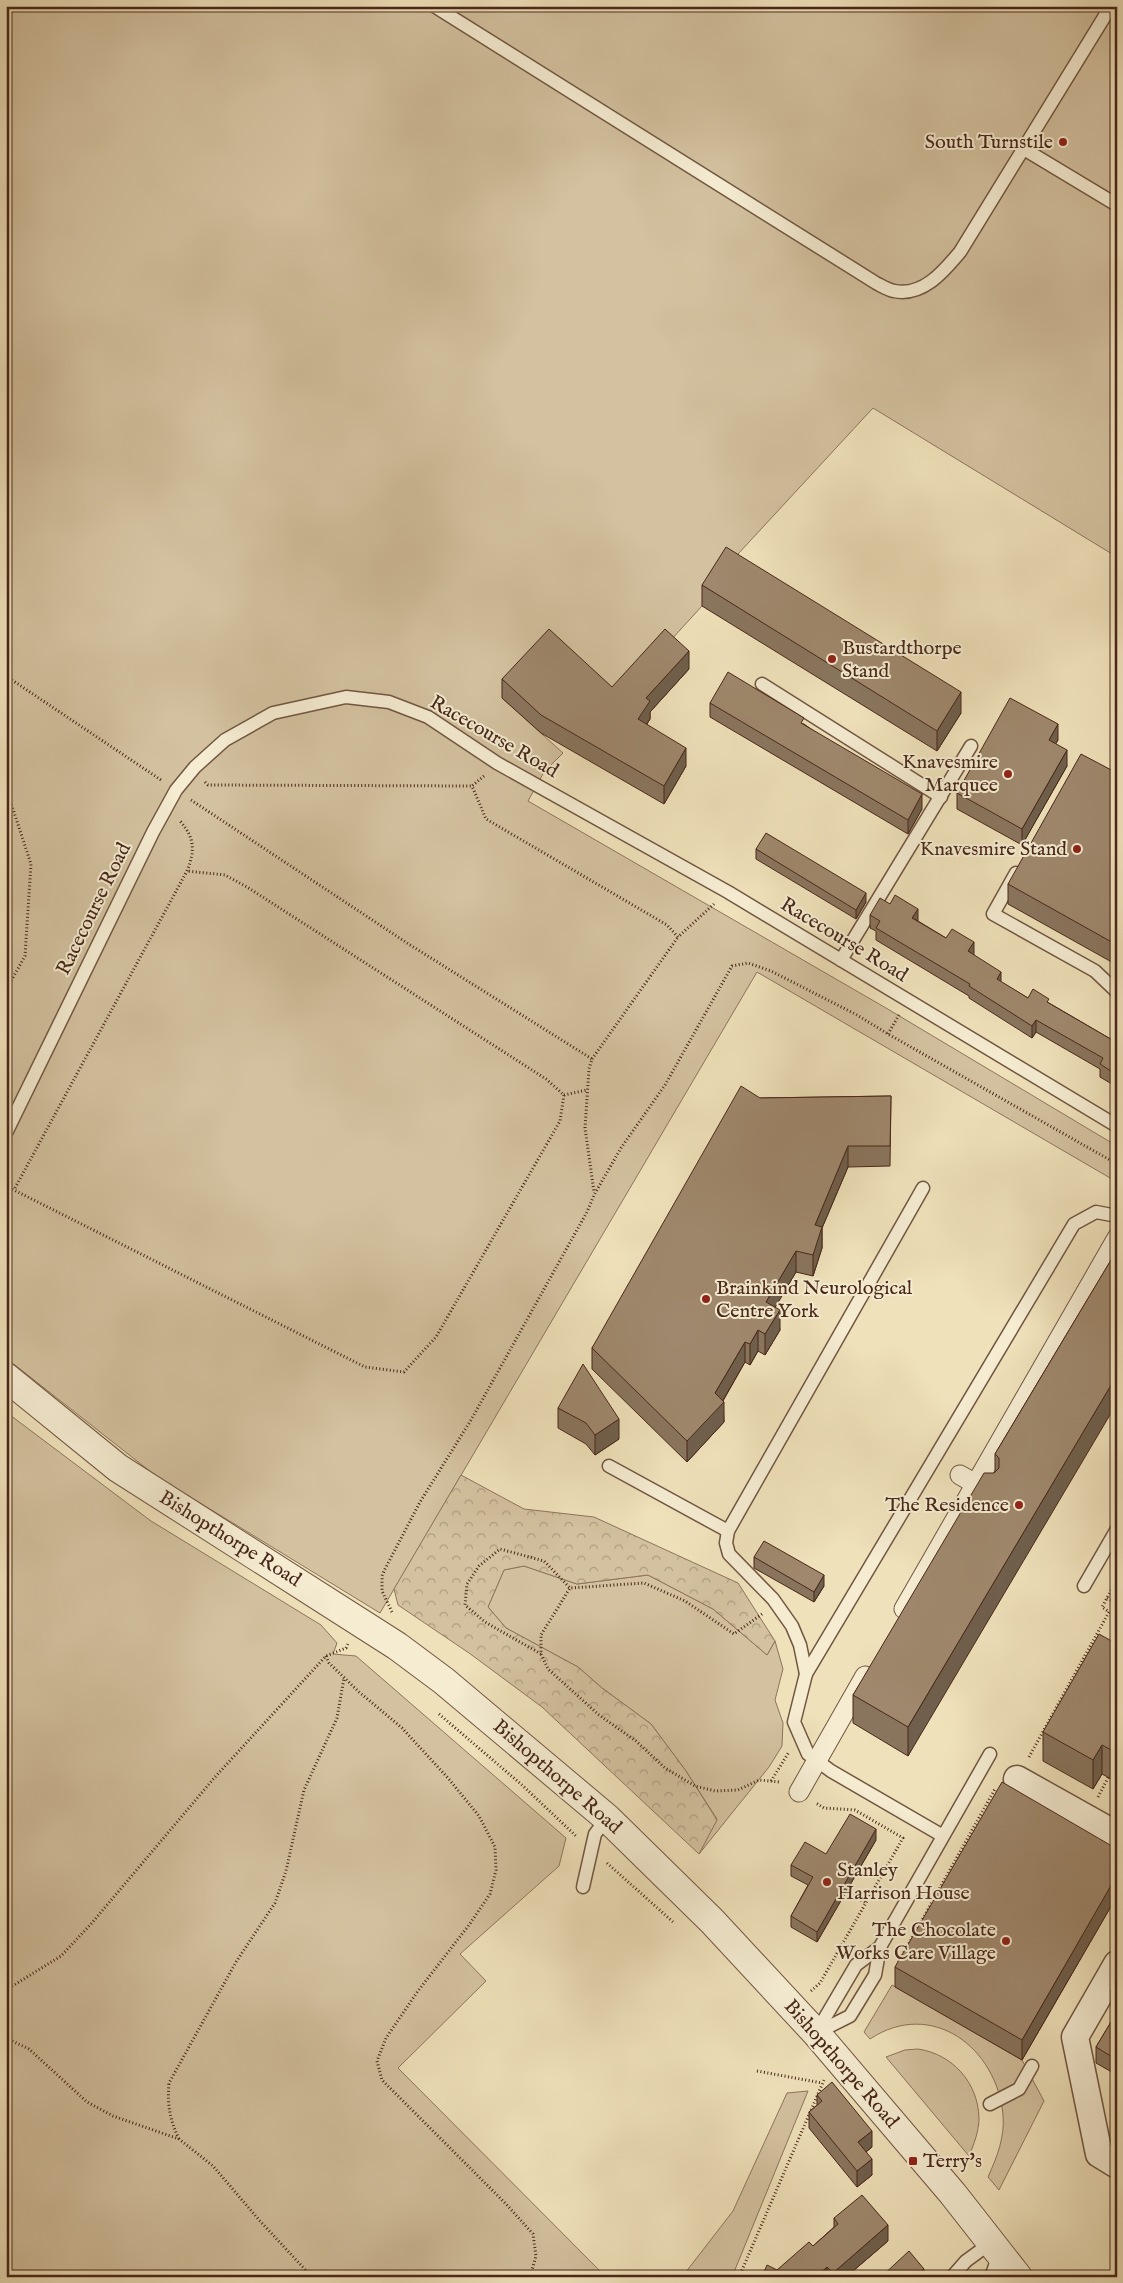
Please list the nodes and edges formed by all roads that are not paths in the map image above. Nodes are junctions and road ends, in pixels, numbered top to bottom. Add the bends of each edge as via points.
1 (434, 6) edge
2 (1111, 6) edge
3 (1024, 149) junction
4 (1117, 205) edge
5 (762, 684) dead end
6 (971, 746) dead end
7 (941, 797) junction
8 (1021, 864) edge
9 (841, 960) junction
10 (1117, 992) edge
11 (1117, 1126) edge
12 (6, 1133) edge
13 (924, 1188) dead end
14 (1117, 1216) edge
15 (1117, 1238) edge
16 (6, 1377) edge
17 (609, 1466) dead end
18 (1117, 1529) edge
19 (728, 1531) junction
20 (1084, 1586) dead end
21 (896, 1622) edge
22 (876, 1657) edge
23 (806, 1674) junction
24 (990, 1754) dead end
25 (816, 1761) junction
26 (1017, 1779) road end
27 (799, 1792) road end
28 (607, 1818) junction
29 (1117, 1835) edge
30 (943, 1836) junction
31 (583, 1887) dead end
32 (880, 1946) junction
33 (1115, 1970) edge
34 (816, 2033) junction
35 (1032, 2066) dead end
36 (990, 2104) dead end
37 (1117, 2165) edge
38 (994, 2257) edge
39 (952, 2277) edge
40 (1018, 2277) edge

1 - 3 lane via 876,283 895,291 918,290 941,274 960,252
2 - 3 lane
3 - 4 lane
5 - 7 lane
6 - 7 lane
7 - 9 lane
8 - 10 lane via 993,914 1095,971
9 - 11 lane, Racecourse Road
9 - 12 lane, Racecourse Road via 728,892 497,764 428,717 389,702 346,697 273,713 225,740 195,767 176,790
13 - 19 lane
14 - 23 lane via 1096,1212 1074,1224
15 - 21 street
16 - 28 street, Bishopthorpe Road via 118,1468 397,1646 444,1681
17 - 19 lane
18 - 20 lane
19 - 23 lane via 726,1544 729,1554 777,1604 792,1626 800,1644
22 - 25 street
23 - 25 lane via 794,1722 808,1754
24 - 30 lane
25 - 27 street
25 - 30 lane
26 - 29 street
28 - 31 lane via 595,1834
28 - 34 street, Bishopthorpe Road via 712,1921
30 - 32 lane
32 - 34 lane via 856,1965
32 - 34 lane via 875,1975 850,2016
33 - 37 street via 1075,2037 1099,2154
34 - 38 street, Bishopthorpe Road
35 - 36 lane via 1019,2089
38 - 39 lane via 966,2261
38 - 40 street, Bishopthorpe Road

